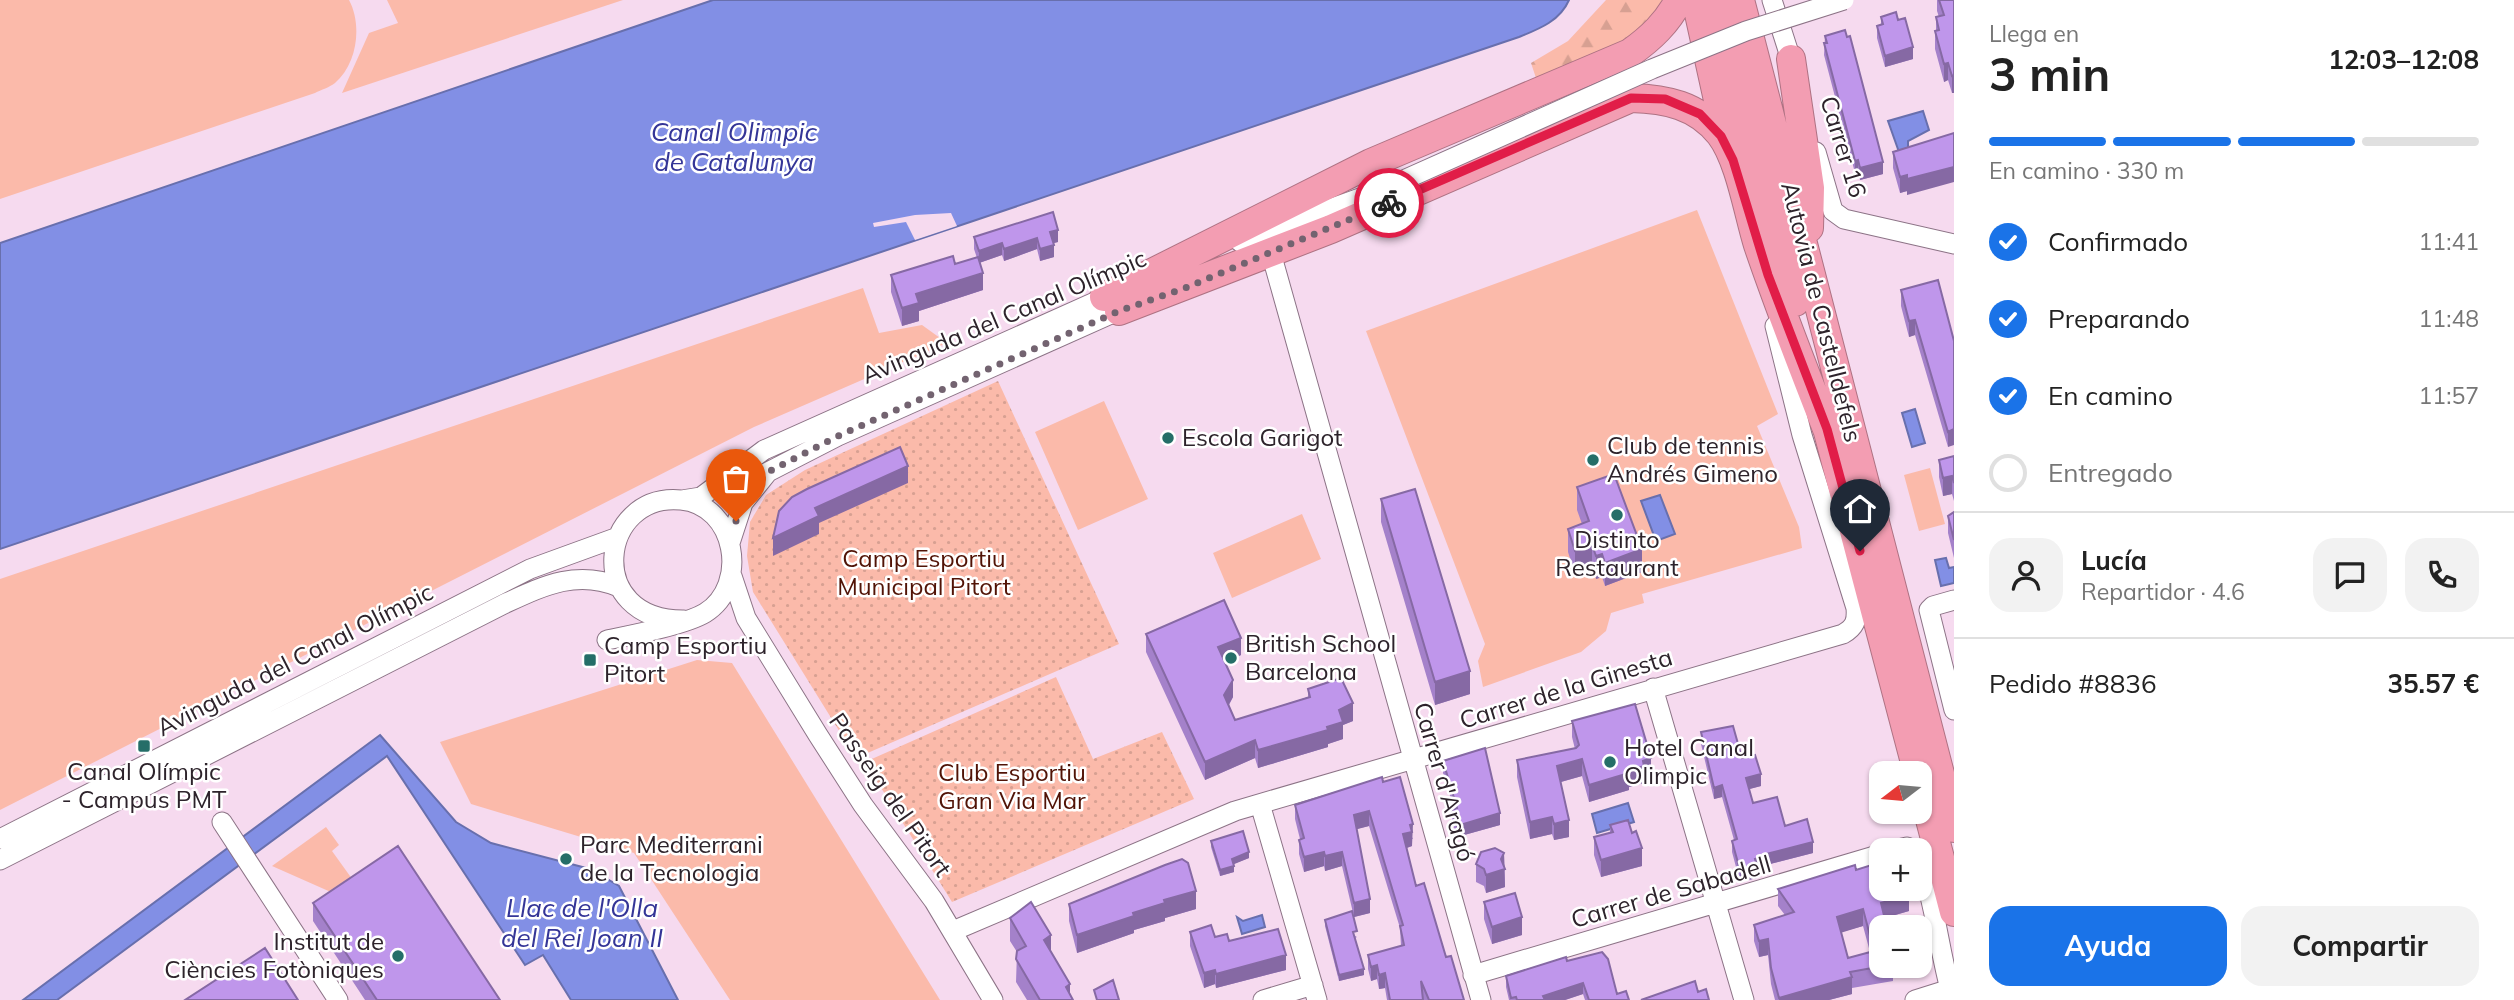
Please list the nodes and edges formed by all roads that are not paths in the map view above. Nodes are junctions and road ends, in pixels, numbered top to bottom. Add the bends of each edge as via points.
1 (1679, 0) edge
2 (1696, 0) edge
3 (1718, 0) edge
4 (1740, 0) edge
5 (1772, 0) edge
6 (1844, 0) edge
7 (1791, 59) junction
8 (1728, 150) junction
9 (1954, 244) edge
10 (1271, 253) junction
11 (1809, 266) junction
12 (1768, 275) junction
13 (1111, 304) junction
14 (1827, 429) junction
15 (682, 500) junction
16 (618, 537) junction
17 (730, 543) junction
18 (732, 576) junction
19 (624, 594) junction
20 (1954, 600) edge
21 (709, 609) junction
22 (746, 618) junction
23 (684, 621) junction
24 (1653, 688) junction
25 (1954, 710) edge
26 (1413, 761) junction
27 (1915, 761) edge
28 (1260, 804) junction
29 (1931, 824) edge
30 (226, 828) dead end
31 (1954, 828) edge
32 (0, 839) edge
33 (1869, 858) edge
34 (0, 860) edge
35 (1932, 899) edge
36 (1716, 905) junction
37 (1954, 912) edge
38 (953, 931) junction
39 (1473, 975) junction
40 (1315, 992) edge
41 (1951, 995) edge
42 (338, 1000) edge
43 (993, 1000) edge
44 (1263, 1000) edge
45 (1481, 1000) edge
46 (1744, 1000) edge
47 (1915, 1000) edge

1 - 13 highway via 1669,18 1630,53 1371,163
2 - 8 highway
3 - 14 highway, Autovia de Castelldefels
4 - 11 highway, Autovia de Castelldefels
5 - 7 street
6 - 13 street, Avinguda del Canal Olímpic, bridge via 1746,31 1652,69 1379,191 1269,230
7 - 9 street, Carrer 16 via 1833,211 1870,227
7 - 11 highway via 1810,188
8 - 10 highway via 1700,114 1665,99 1631,98
8 - 12 highway
10 - 13 highway
10 - 26 street, Carrer d'Aragó
11 - 31 highway, Autovia de Castelldefels
12 - 14 highway
12 - 24 street, Carrer de la Ginesta via 1802,435 1857,619 1843,634
13 - 15 street, Avinguda del Canal Olímpic via 764,450 701,497
13 - 17 street, Avinguda del Canal Olímpic via 768,472 743,503
14 - 27 highway, Autovia de Castelldefels
15 - 16 street via 660,500 634,514
15 - 17 street via 713,514
16 - 19 street via 613,556
16 - 32 street, Avinguda del Canal Olímpic via 530,569
17 - 18 street
18 - 21 street via 720,600
18 - 22 street, Passeig del Pitort
19 - 23 street via 648,616
19 - 23 street via 628,622 607,640
19 - 34 street, Avinguda del Canal Olímpic via 602,579 551,583
20 - 25 street via 1929,610
21 - 22 street via 731,609
21 - 23 street
22 - 38 street, Passeig del Pitort via 863,805
24 - 26 street, Carrer de la Ginesta
24 - 36 street
26 - 28 street, Carrer de la Ginesta
26 - 39 street, Carrer d'Aragó
28 - 38 street, Carrer de la Ginesta via 1122,857
28 - 40 street
29 - 37 highway
30 - 42 street
33 - 36 street, Carrer de Sabadell
35 - 41 street
36 - 39 street, Carrer de Sabadell
36 - 46 street
38 - 43 street, Passeig del Pitort
39 - 45 street, Carrer d'Aragó
40 - 44 street
41 - 47 street

